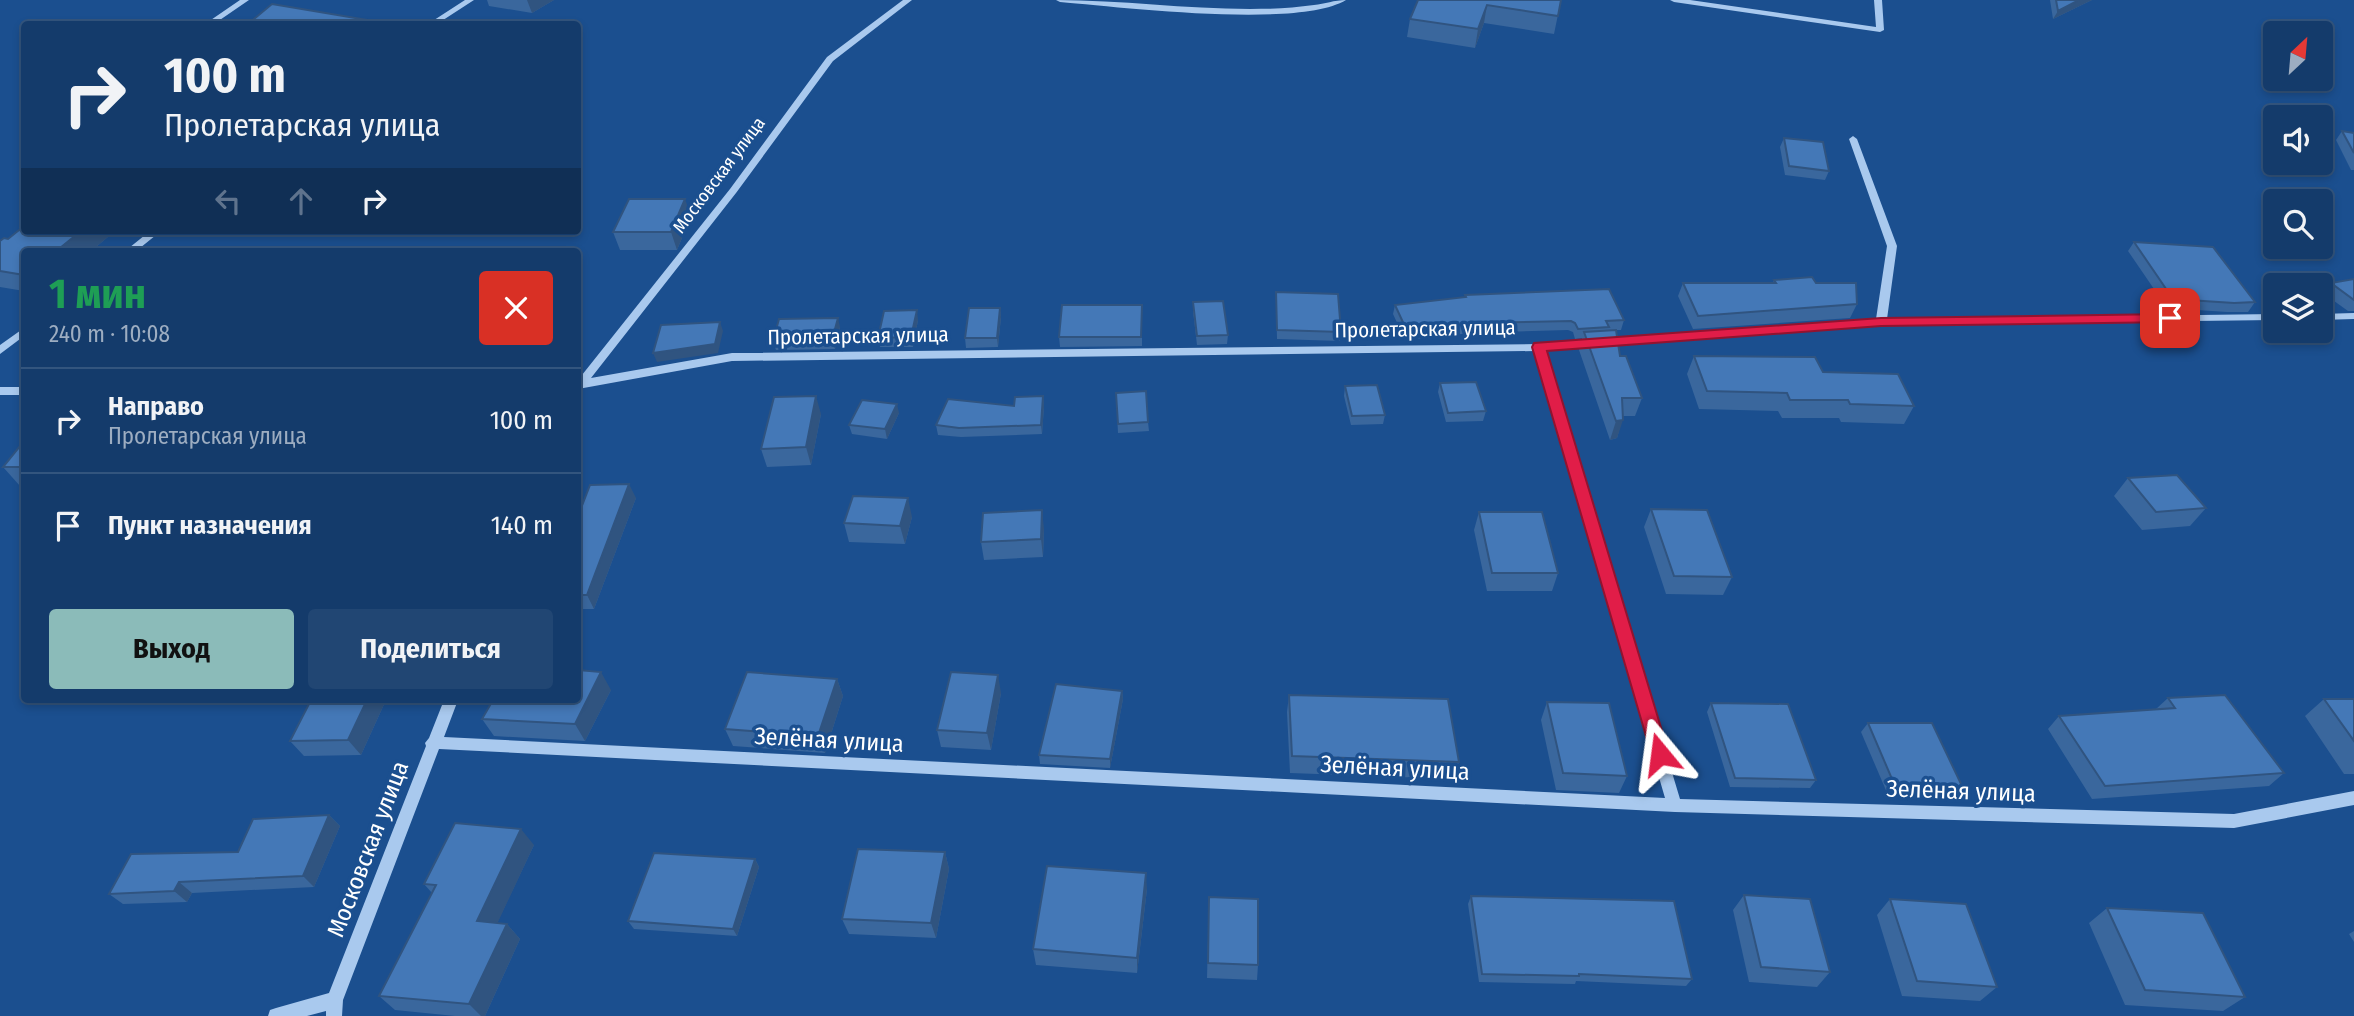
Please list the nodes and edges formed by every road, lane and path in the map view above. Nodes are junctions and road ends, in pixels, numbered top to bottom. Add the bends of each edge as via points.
1 (245, 0) edge
2 (470, 0) edge
3 (908, 0) edge
4 (1060, 0) edge
5 (1342, 0) edge
6 (1674, 0) edge
7 (1878, 0) edge
8 (214, 21) edge
9 (437, 21) edge
10 (1853, 139) dead end
11 (151, 235) edge
12 (134, 248) edge
13 (2354, 316) edge
14 (2263, 317) edge
15 (2333, 317) edge
16 (1881, 322) junction
17 (21, 333) edge
18 (1539, 347) junction
19 (0, 350) edge
20 (581, 382) edge
21 (581, 385) edge
22 (0, 391) edge
23 (21, 391) edge
24 (450, 703) edge
25 (432, 743) junction
26 (2354, 798) edge
27 (1675, 805) junction
28 (334, 1008) edge
29 (276, 1016) edge

1 - 8 street
2 - 9 street
3 - 20 street, Московская улица via 830,59 733,191
4 - 5 street via 1284,12 1331,6
6 - 7 street via 1880,30
10 - 16 street via 1892,246
11 - 12 street
13 - 15 street
14 - 16 street, Пролетарская улица
16 - 18 street, Пролетарская улица
17 - 19 street
18 - 21 street, Пролетарская улица via 732,357
18 - 27 street
22 - 23 street
24 - 25 street, Московская улица
25 - 27 street, Зелёная улица
25 - 28 street, Московская улица
26 - 27 street, Зелёная улица via 2234,821
28 - 29 street

